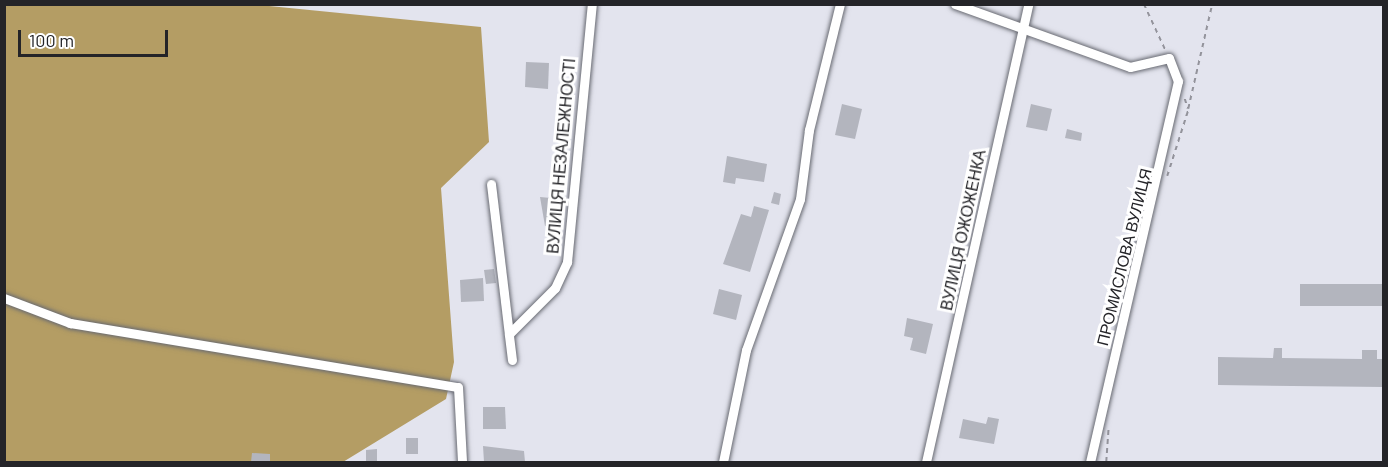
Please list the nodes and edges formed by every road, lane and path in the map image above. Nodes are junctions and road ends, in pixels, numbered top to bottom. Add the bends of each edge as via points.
1 (592, 4) edge
2 (840, 4) edge
3 (955, 4) edge
4 (1028, 4) edge
5 (1144, 4) edge
6 (1212, 4) edge
7 (1022, 31) junction
8 (1169, 58) junction
9 (1178, 81) junction
10 (1188, 109) junction
11 (491, 184) dead end
12 (1155, 193) junction
13 (4, 298) edge
14 (509, 334) junction
15 (512, 360) dead end
16 (462, 462) edge
17 (723, 462) edge
18 (926, 462) edge
19 (1090, 462) edge

1 - 14 street, ВУЛИЦЯ НЕЗАЛЕЖНОСТІ via 567,262 555,288
2 - 17 street via 809,130 800,199 746,350
3 - 7 street
4 - 7 street, ВУЛИЦЯ ОЖОЖЕНКА
5 - 8 path
6 - 10 path
7 - 8 street via 1130,67
7 - 18 street, ВУЛИЦЯ ОЖОЖЕНКА
8 - 9 street
9 - 10 path
9 - 12 street, ПРОМИСЛОВА ВУЛИЦЯ
10 - 12 path via 1172,168
11 - 14 street
12 - 19 street, ПРОМИСЛОВА ВУЛИЦЯ
13 - 16 street via 70,323 458,387
14 - 15 street

